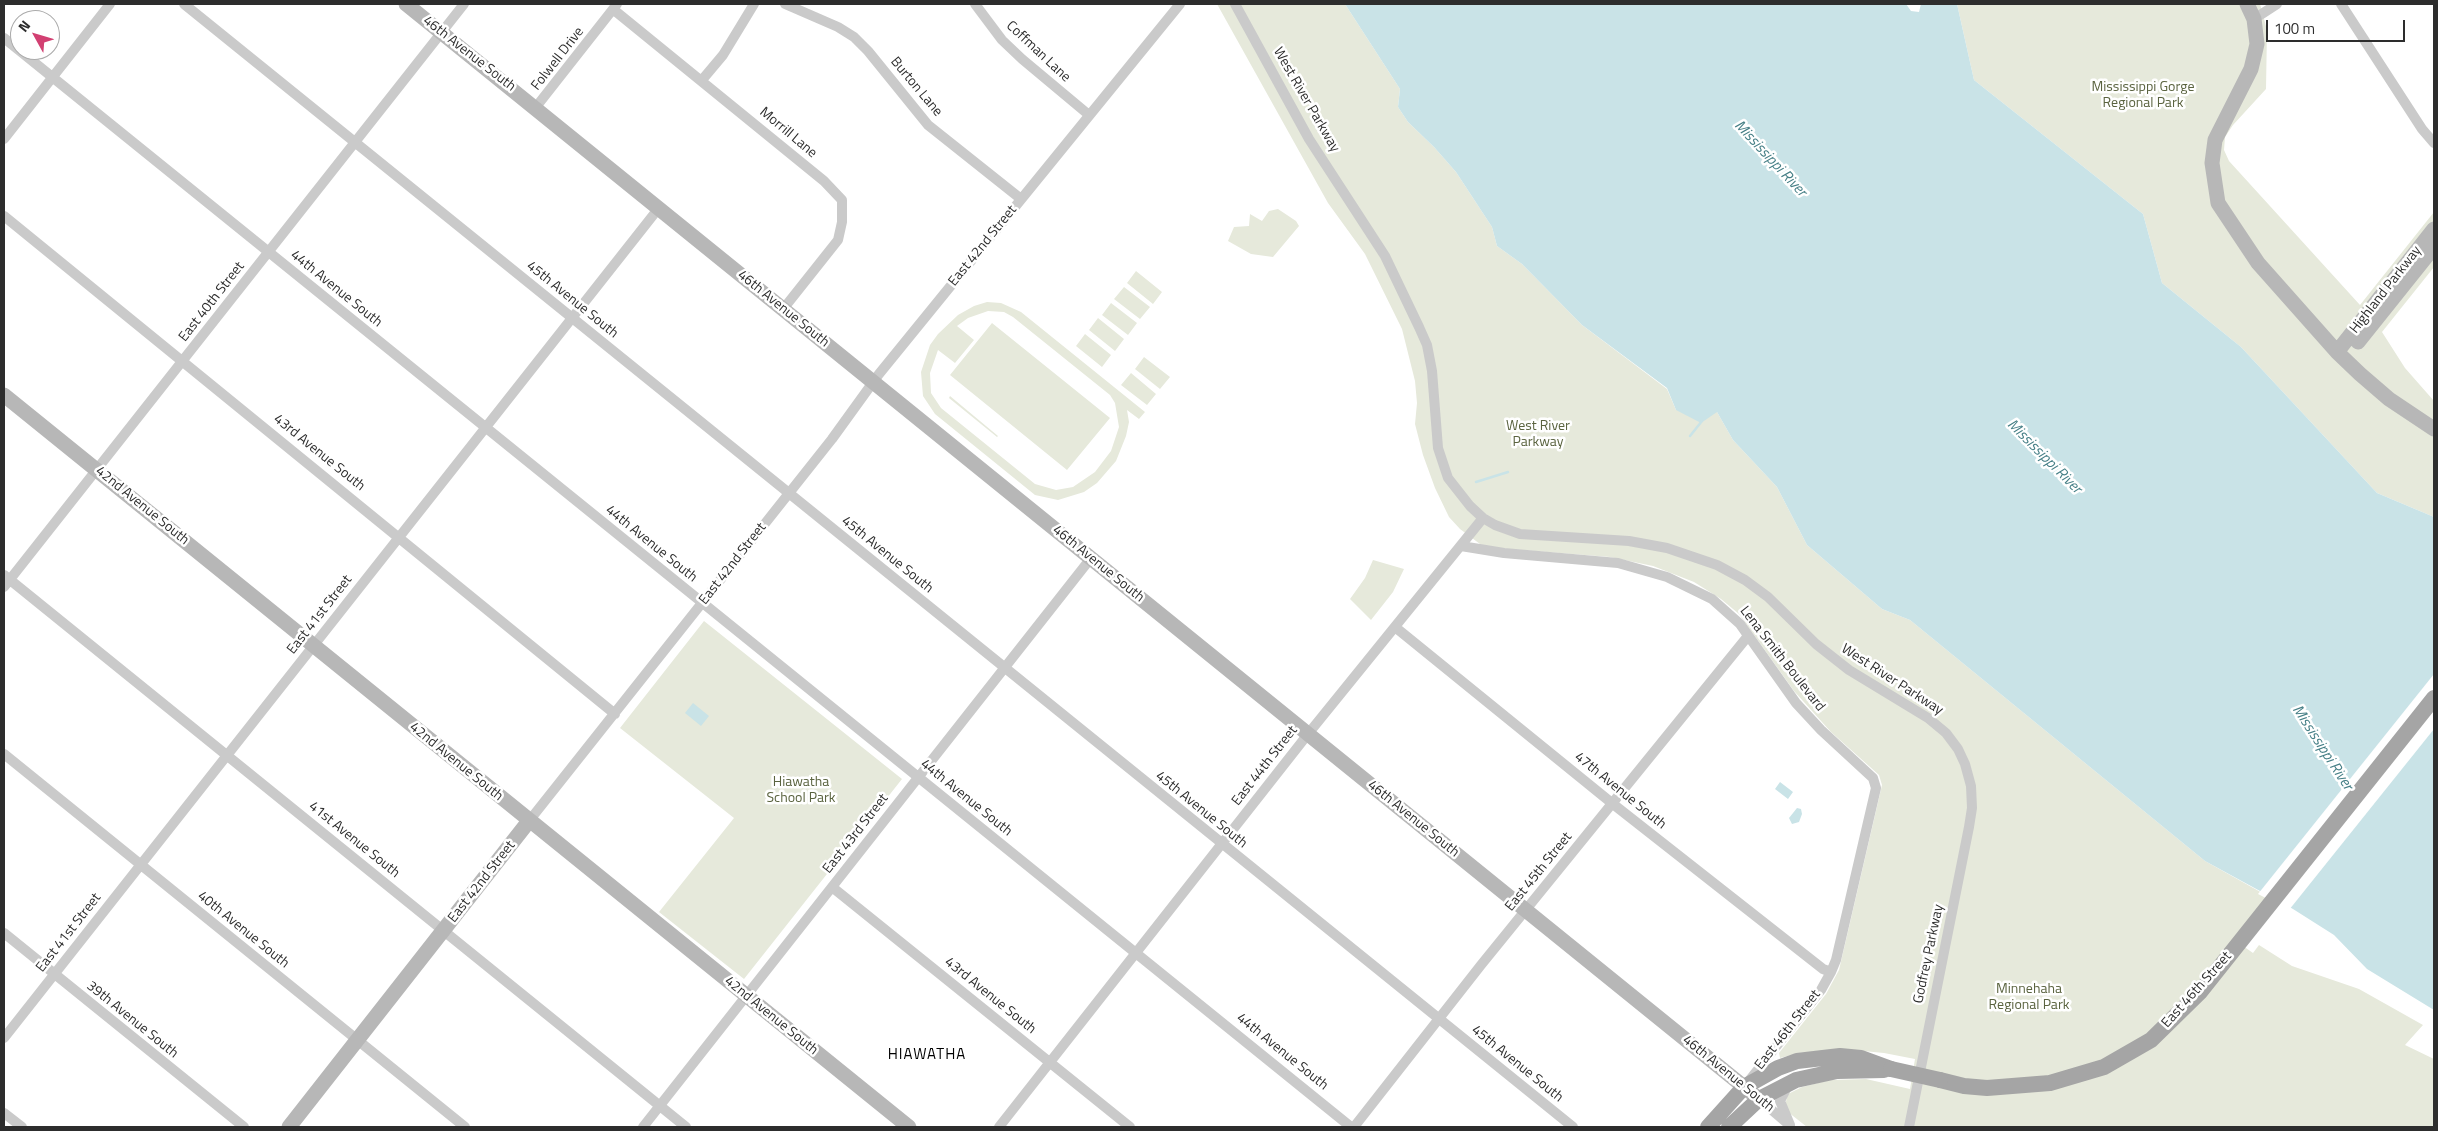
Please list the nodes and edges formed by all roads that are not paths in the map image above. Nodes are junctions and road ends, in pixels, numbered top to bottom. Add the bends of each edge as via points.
1 (110, 4) edge
2 (184, 4) edge
3 (406, 4) edge
4 (464, 4) edge
5 (754, 4) edge
6 (784, 4) edge
7 (975, 4) edge
8 (1179, 4) edge
9 (1235, 4) edge
10 (2247, 4) edge
11 (2277, 4) edge
12 (2341, 4) edge
13 (616, 7) edge
14 (2254, 19) junction
15 (442, 33) junction
16 (4, 38) edge
17 (52, 77) junction
18 (702, 80) junction
19 (536, 107) junction
20 (1089, 115) junction
21 (4, 139) edge
22 (354, 143) junction
23 (2434, 143) edge
24 (1021, 199) junction
25 (658, 209) junction
26 (4, 216) edge
27 (2434, 229) edge
28 (269, 252) junction
29 (2425, 252) edge
30 (784, 308) junction
31 (572, 318) junction
32 (2341, 355) junction
33 (183, 361) junction
34 (872, 383) junction
35 (4, 395) edge
36 (486, 427) junction
37 (2434, 429) edge
38 (97, 470) junction
39 (789, 493) junction
40 (1483, 518) junction
41 (400, 537) junction
42 (1461, 546) junction
43 (1091, 558) junction
44 (6, 580) edge
45 (702, 603) junction
46 (1395, 627) junction
47 (1748, 636) junction
48 (313, 646) junction
49 (1004, 668) junction
50 (2434, 698) edge
51 (615, 714) junction
52 (1308, 734) junction
53 (4, 754) edge
54 (227, 756) junction
55 (918, 777) junction
56 (1971, 786) joint
57 (1613, 804) junction
58 (529, 821) junction
59 (1221, 844) junction
60 (140, 865) junction
61 (832, 887) junction
62 (1526, 910) junction
63 (444, 931) junction
64 (4, 933) edge
65 (1137, 952) junction
66 (1831, 972) junction
67 (54, 974) junction
68 (746, 996) junction
69 (1440, 1019) junction
70 (4, 1038) edge
71 (358, 1040) junction
72 (1050, 1062) junction
73 (1891, 1069) junction
74 (1789, 1083) junction
75 (1744, 1087) junction
76 (1759, 1099) junction
77 (660, 1106) junction
78 (4, 1112) edge
79 (1791, 1126) edge
80 (22, 1127) edge
81 (244, 1127) edge
82 (289, 1127) edge
83 (465, 1127) edge
84 (642, 1127) edge
85 (686, 1127) edge
86 (908, 1127) edge
87 (998, 1127) edge
88 (1130, 1127) edge
89 (1353, 1127) edge
90 (1573, 1127) edge
91 (1708, 1127) edge
92 (1729, 1127) edge
93 (1909, 1127) edge

1 - 17 street
2 - 22 street, 45th Avenue South
3 - 15 street, 46th Avenue South
4 - 15 street, East 40th Street
5 - 18 street via 723,55
6 - 24 street, Burton Lane via 838,27 854,38 928,125
7 - 20 street, Coffman Lane via 1002,40
8 - 20 street, East 42nd Street
9 - 40 street, West River Parkway via 1290,106 1363,220 1401,288 1429,354 1442,462 1459,494
10 - 14 street
11 - 14 street
12 - 23 street
13 - 18 street, Morrill Lane
13 - 19 street, Folwell Drive
14 - 32 street via 2257,33 2251,69 2215,140 2212,162 2217,197 2225,216 2258,263
15 - 19 street, 46th Avenue South
15 - 22 street, East 40th Street
16 - 17 street, 44th Avenue South
17 - 21 street
17 - 28 street, 44th Avenue South
18 - 30 street, Morrill Lane via 824,181 842,200 838,240
19 - 25 street, 46th Avenue South
20 - 24 street, East 42nd Street
22 - 28 street, East 40th Street
22 - 31 street, 45th Avenue South
24 - 34 street, East 42nd Street
25 - 30 street, 46th Avenue South
25 - 31 street, East 41st Street
26 - 33 street, 43rd Avenue South
27 - 29 street, Highland Parkway
28 - 33 street, East 40th Street
28 - 36 street, 44th Avenue South
29 - 32 street, Highland Parkway
30 - 34 street, 46th Avenue South
31 - 36 street, East 41st Street
31 - 39 street, 45th Avenue South
32 - 37 street via 2389,399
33 - 38 street, East 40th Street
33 - 41 street, 43rd Avenue South
34 - 39 street, East 42nd Street
34 - 43 street, 46th Avenue South
35 - 38 street, 42nd Avenue South
36 - 41 street, East 41st Street
36 - 45 street, 44th Avenue South
38 - 44 street, East 40th Street
38 - 48 street, 42nd Avenue South
39 - 45 street, East 42nd Street
39 - 49 street, 45th Avenue South
40 - 42 street, East 44th Street
40 - 56 street, West River Parkway via 1520,534 1604,538 1666,548 1731,572 1768,597 1816,644 1849,670 1928,718 1946,733 1965,764
41 - 48 street, East 41st Street
41 - 51 street, 43rd Avenue South
42 - 46 street, East 44th Street
42 - 47 street, Lena Smith Boulevard via 1618,563 1658,574 1712,599 1735,619
43 - 49 street, East 43rd Street
43 - 52 street, 46th Avenue South
44 - 54 street, 41st Avenue South
45 - 51 street, East 42nd Street
45 - 55 street, 44th Avenue South
46 - 52 street, East 44th Street
46 - 57 street, 47th Avenue South
47 - 57 street, East 45th Street
47 - 66 street, Lena Smith Boulevard via 1796,703 1820,730 1873,778 1876,788
48 - 54 street, East 41st Street
48 - 58 street, 42nd Avenue South
49 - 55 street, East 43rd Street
49 - 59 street, 45th Avenue South
50 - 73 main road, East 46th Street, bridge via 2189,1004 2151,1040 2104,1068 2065,1080 2022,1087 1964,1086
51 - 58 street, East 42nd Street
52 - 59 street, East 44th Street
52 - 62 street, 46th Avenue South
53 - 60 street, 40th Avenue South
54 - 60 street, East 41st Street
54 - 63 street, 41st Avenue South
55 - 61 street, East 43rd Street
55 - 65 street, 44th Avenue South
56 - 93 street, Godfrey Parkway via 1970,827
57 - 62 street, East 45th Street
57 - 66 street, 47th Avenue South via 1822,969
58 - 63 street, East 42nd Street
58 - 68 street, 42nd Avenue South
59 - 65 street, East 44th Street
59 - 69 street, 45th Avenue South
60 - 67 street, East 41st Street
60 - 71 street, 40th Avenue South
61 - 68 street, East 43rd Street
61 - 72 street, 43rd Avenue South
62 - 69 street, East 45th Street
62 - 75 street, 46th Avenue South
63 - 71 street, East 42nd Street
63 - 77 street, 41st Avenue South
64 - 67 street, 39th Avenue South
65 - 72 street, East 44th Street
65 - 89 street, 44th Avenue South
66 - 75 street, East 46th Street via 1821,990
67 - 70 street, East 41st Street
67 - 81 street, 39th Avenue South
68 - 77 street, East 43rd Street
68 - 86 street, 42nd Avenue South
69 - 89 street, East 45th Street
69 - 90 street, 45th Avenue South
71 - 82 street, East 42nd Street
71 - 83 street, 40th Avenue South
72 - 87 street, East 44th Street
72 - 88 street, 43rd Avenue South
73 - 74 main road, East 46th Street via 1837,1071
73 - 75 main road, East 46th Street via 1861,1058 1818,1057 1778,1068
74 - 76 main road, East 46th Street
74 - 79 street, 46th Avenue South via 1780,1101
75 - 76 street, 46th Avenue South
75 - 91 main road, East 46th Street
76 - 79 street, 46th Avenue South
76 - 92 main road, East 46th Street
77 - 84 street, East 43rd Street
77 - 85 street, 41st Avenue South
78 - 80 street

